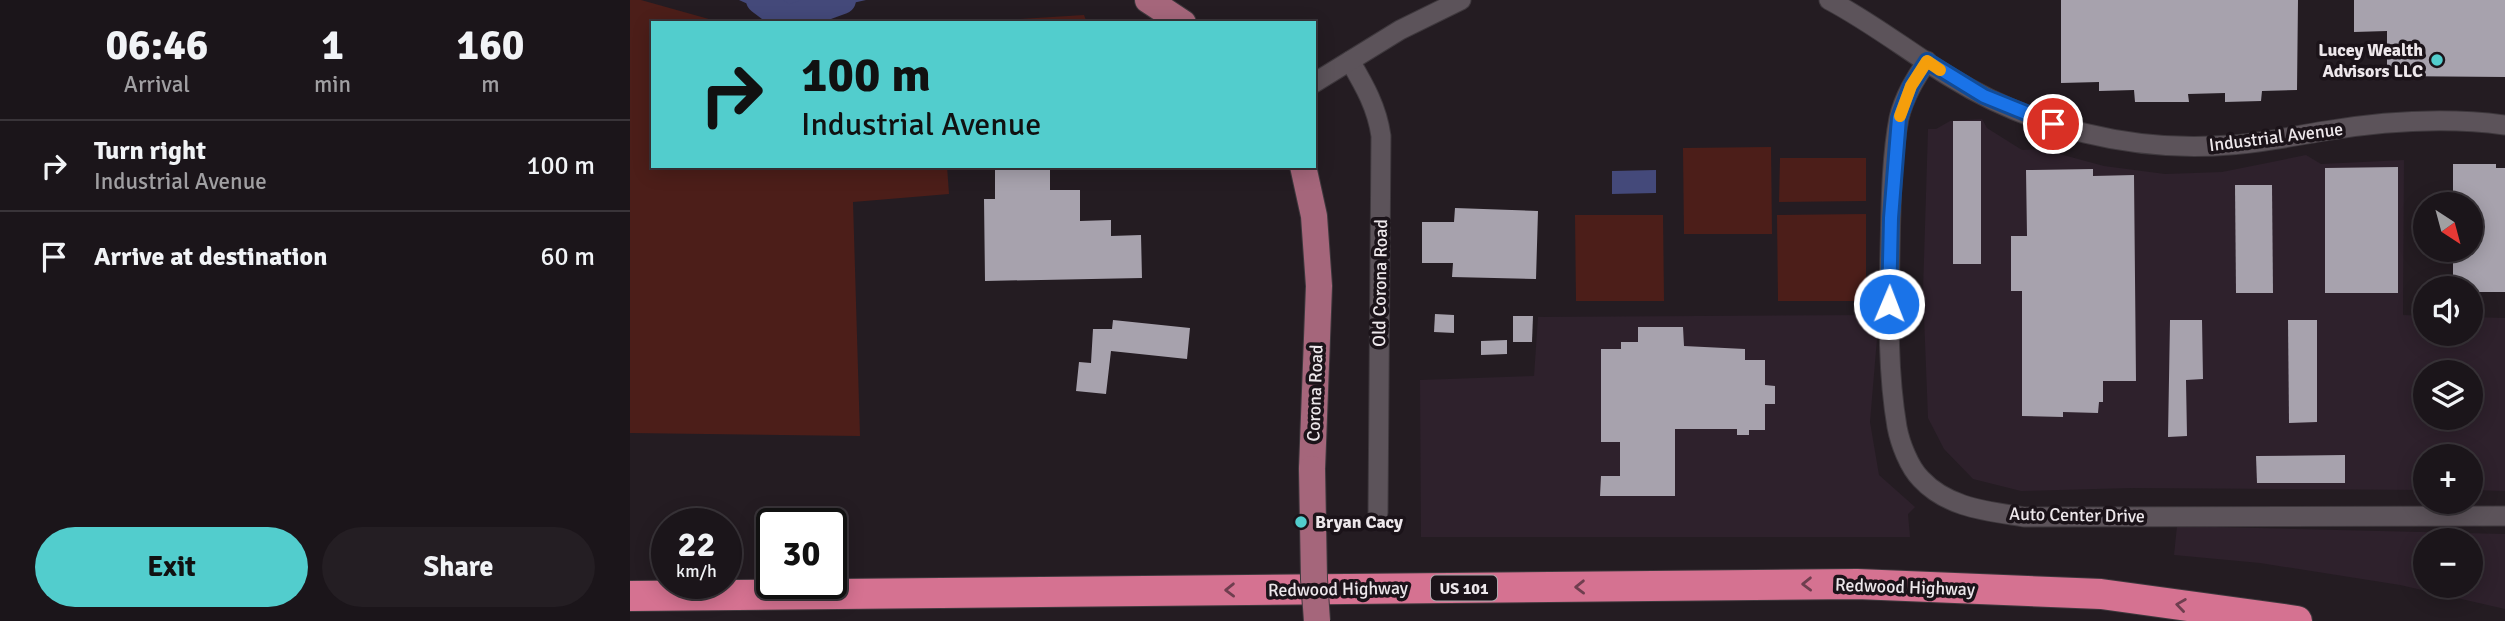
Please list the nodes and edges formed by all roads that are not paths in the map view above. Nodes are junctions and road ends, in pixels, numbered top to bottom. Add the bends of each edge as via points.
1 (1148, 0) edge
2 (1461, 0) edge
3 (1829, 0) edge
4 (1180, 21) edge
5 (1350, 61) junction
6 (1927, 61) junction
7 (1316, 82) edge
8 (2505, 125) edge
9 (1303, 168) edge
10 (1378, 513) dead end
11 (2505, 516) edge
12 (630, 596) edge
13 (1317, 621) edge
14 (2297, 621) edge

1 - 4 main road
2 - 5 street
3 - 6 street, Industrial Avenue
5 - 7 street
5 - 10 street, Old Corona Road via 1372,99 1381,136
6 - 8 street, Industrial Avenue via 1984,96 2031,116 2089,134 2162,145 2230,146 2420,121
6 - 11 street, Auto Center Drive via 1903,102 1897,131 1888,356 1897,430 1920,479 1968,508 2024,517
9 - 13 main road, Corona Road, bridge via 1314,216 1319,286 1312,469
14 -> 12 highway, Redwood Highway / US 101 via 2101,594 1857,584

